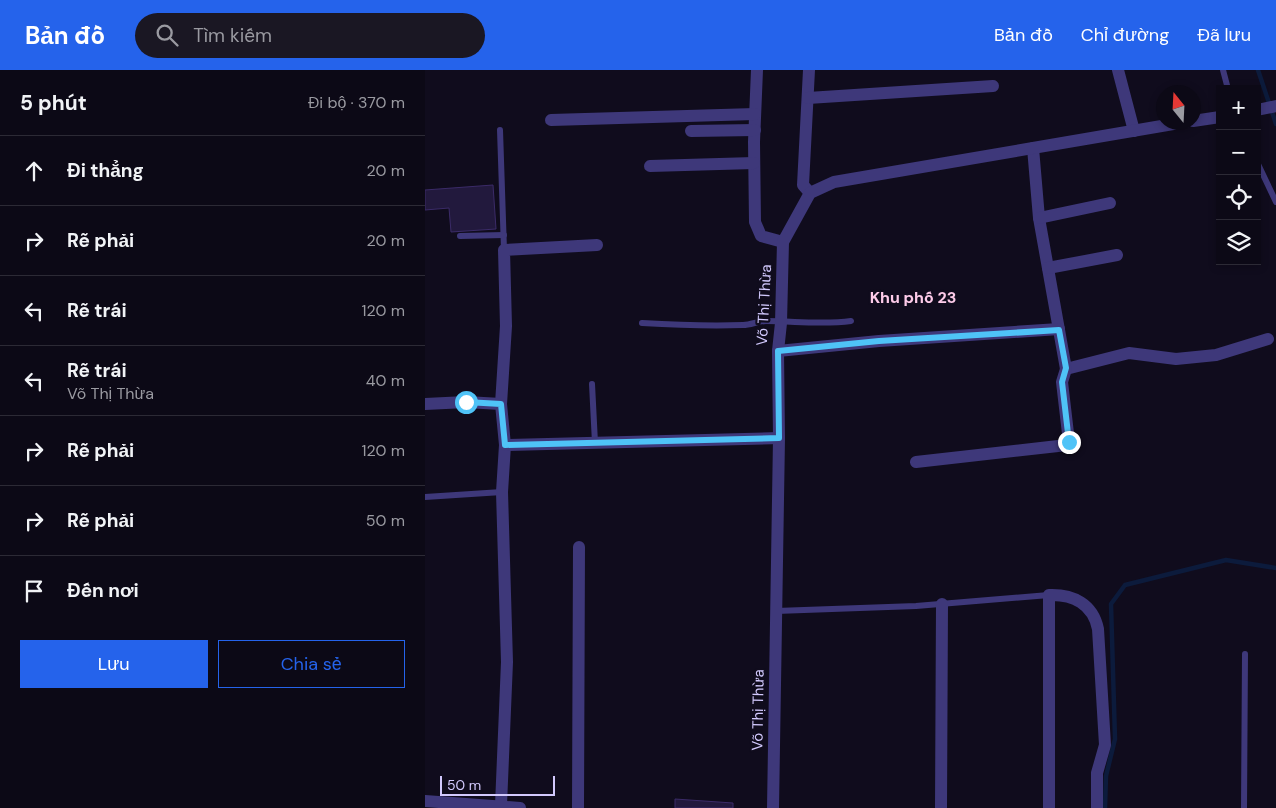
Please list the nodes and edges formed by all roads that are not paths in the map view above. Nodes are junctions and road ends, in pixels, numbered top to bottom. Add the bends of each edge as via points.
1 (757, 70) edge
2 (809, 70) edge
3 (1118, 70) edge
4 (1223, 70) edge
5 (1227, 85) edge
6 (993, 86) dead end
7 (808, 98) junction
8 (1276, 106) edge
9 (1261, 109) edge
10 (755, 114) junction
11 (1216, 118) edge
12 (551, 120) dead end
13 (1201, 120) edge
14 (1156, 127) edge
15 (500, 130) dead end
16 (755, 130) junction
17 (1134, 130) junction
18 (691, 131) dead end
19 (1033, 148) junction
20 (754, 163) junction
21 (650, 166) dead end
22 (1261, 170) edge
23 (810, 193) junction
24 (1110, 202) dead end
25 (1276, 202) edge
26 (1039, 218) junction
27 (504, 235) junction
28 (461, 236) dead end
29 (783, 242) junction
30 (597, 245) dead end
31 (505, 250) junction
32 (1117, 255) dead end
33 (1048, 268) junction
34 (851, 321) dead end
35 (781, 322) junction
36 (642, 324) dead end
37 (1059, 330) junction
38 (1269, 339) dead end
39 (778, 351) junction
40 (1066, 368) junction
41 (592, 384) dead end
42 (425, 404) edge
43 (501, 404) junction
44 (779, 438) junction
45 (595, 443) junction
46 (505, 445) junction
47 (916, 462) dead end
48 (502, 492) junction
49 (425, 497) edge
50 (579, 547) dead end
51 (1049, 595) junction
52 (942, 604) junction
53 (776, 611) junction
54 (1245, 654) dead end
55 (425, 801) edge
56 (501, 805) junction
57 (520, 808) edge
58 (578, 808) edge
59 (773, 808) edge
60 (941, 808) edge
61 (1049, 808) edge
62 (1097, 808) edge
63 (1244, 808) edge

1 - 10 street
2 - 7 street
3 - 17 street
4 - 5 lane
6 - 7 street
7 - 23 street via 803,185
8 - 9 street
10 - 12 street
10 - 16 street
11 - 13 street
14 - 17 street
15 - 27 lane
16 - 18 street
16 - 20 street
17 - 19 street
19 - 23 street via 834,182
19 - 26 street
20 - 21 street
20 - 29 street via 757,229 761,236
22 - 25 lane
23 - 29 street, Võ Thị Thừa
24 - 26 street
26 - 33 street
27 - 28 lane
27 - 31 lane
29 - 35 street, Võ Thị Thừa
30 - 31 street
31 - 43 street via 506,326
32 - 33 street
33 - 37 street
34 - 35 lane
35 - 36 lane via 764,320 747,325 713,326
35 - 39 street, Võ Thị Thừa
37 - 39 street
37 - 40 street
38 - 40 street via 1216,355 1176,359 1129,353
39 - 44 street, Võ Thị Thừa
40 - 47 street via 1062,382 1067,445
41 - 45 lane
42 - 43 street
43 - 46 street
44 - 45 street
44 - 53 street, Võ Thị Thừa
45 - 46 street
46 - 48 street
48 - 49 lane
48 - 56 street via 507,662
50 - 58 street
51 - 52 lane
51 - 61 street
51 - 62 street via 1075,599 1088,607 1096,618 1105,745 1097,773
52 - 53 lane
52 - 60 street
53 - 59 street, Võ Thị Thừa
54 - 63 lane
55 - 56 street
56 - 57 street

